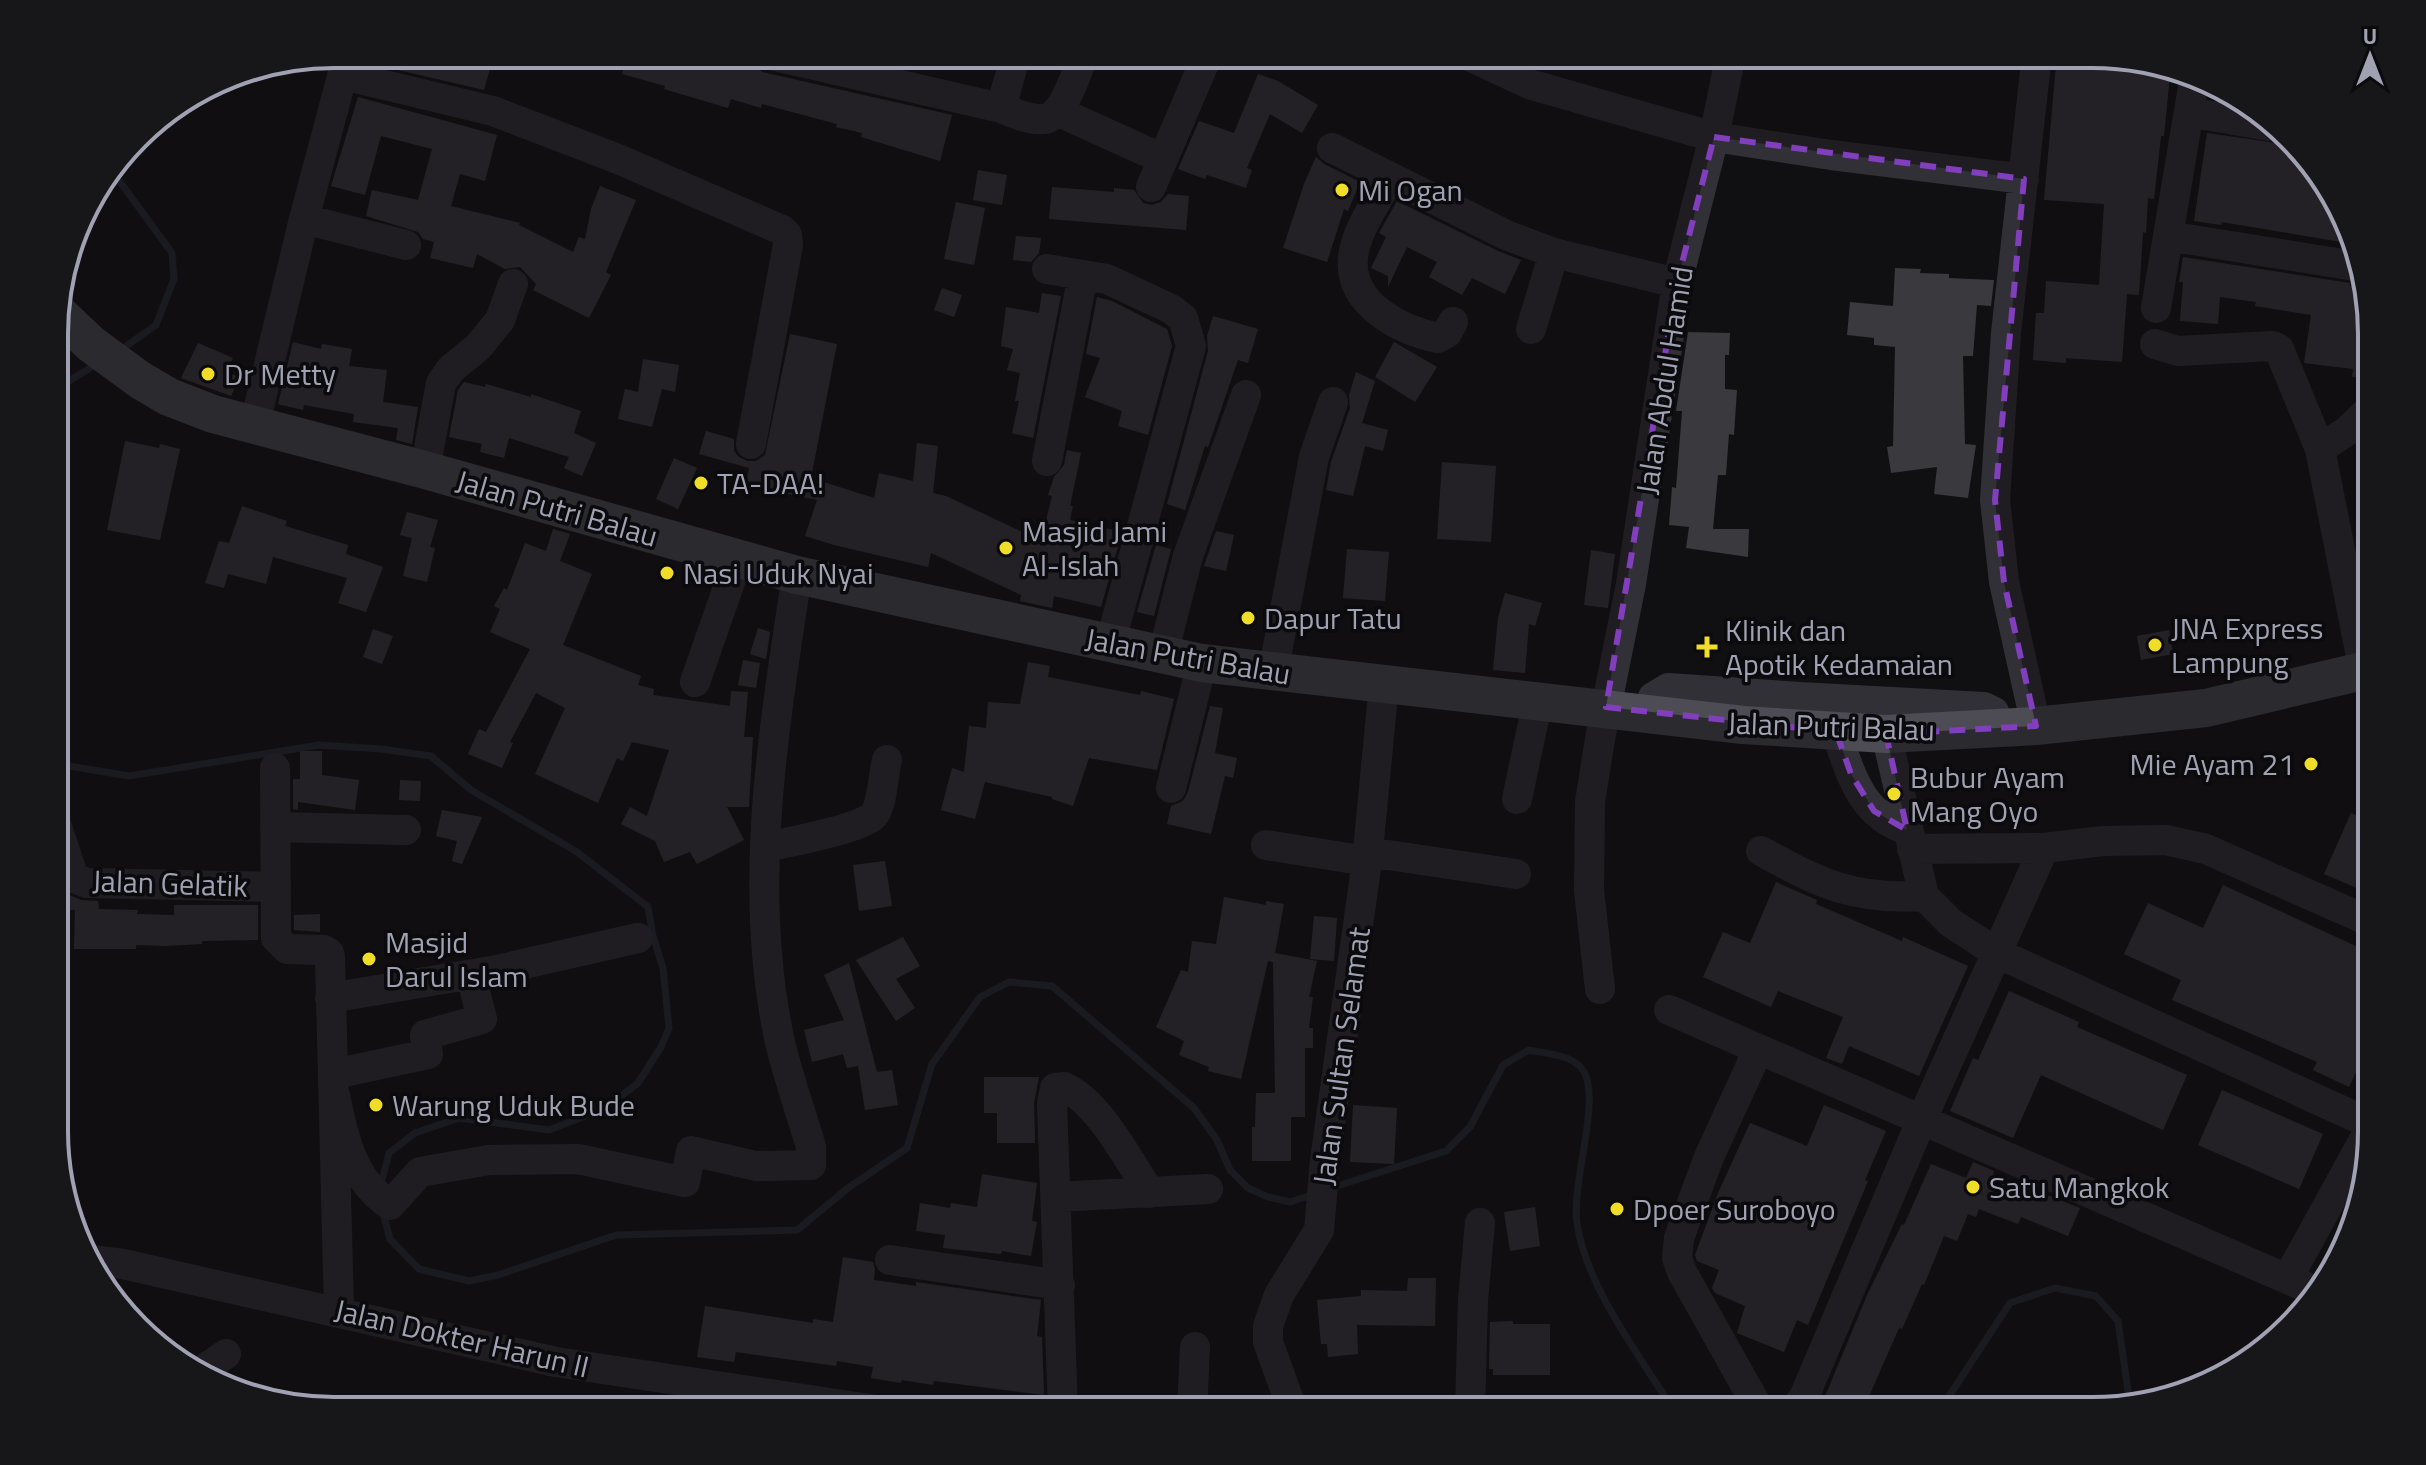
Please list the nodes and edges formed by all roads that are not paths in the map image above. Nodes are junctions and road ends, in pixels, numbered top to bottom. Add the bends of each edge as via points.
1 (345, 68) edge
2 (356, 68) edge
3 (827, 68) edge
4 (1012, 68) edge
5 (1077, 68) edge
6 (1202, 68) edge
7 (1495, 68) edge
8 (1728, 68) edge
9 (2036, 68) edge
10 (2193, 88) edge
11 (1001, 108) junction
12 (1057, 111) junction
13 (2189, 112) junction
14 (2255, 123) edge
15 (1714, 137) junction
16 (1332, 148) dead end
17 (1163, 159) junction
18 (1389, 178) junction
19 (2024, 179) junction
20 (1151, 187) dead end
21 (304, 219) junction
22 (2168, 236) junction
23 (406, 245) dead end
24 (1554, 253) junction
25 (2348, 265) edge
26 (1047, 269) dead end
27 (1083, 275) junction
28 (1677, 283) junction
29 (513, 284) dead end
30 (2156, 308) dead end
31 (1453, 322) dead end
32 (69, 323) edge
33 (1531, 329) dead end
34 (2155, 344) dead end
35 (1246, 395) dead end
36 (1333, 402) dead end
37 (2357, 421) edge
38 (254, 427) junction
39 (751, 444) dead end
40 (2320, 449) junction
41 (1047, 461) dead end
42 (425, 470) junction
43 (738, 559) junction
44 (797, 575) junction
45 (2357, 619) edge
46 (1110, 644) junction
47 (1163, 654) junction
48 (1202, 663) junction
49 (1273, 673) junction
50 (2357, 673) edge
51 (695, 682) dead end
52 (1384, 684) junction
53 (1538, 700) junction
54 (1606, 707) junction
55 (1812, 719) junction
56 (2018, 727) junction
57 (1886, 734) junction
58 (887, 760) dead end
59 (275, 768) dead end
60 (1171, 788) dead end
61 (1517, 799) dead end
62 (275, 827) junction
63 (406, 830) dead end
64 (1910, 839) junction
65 (1266, 845) dead end
66 (766, 847) junction
67 (2044, 848) junction
68 (1761, 851) dead end
69 (1368, 856) junction
70 (68, 860) edge
71 (1516, 874) dead end
72 (276, 887) junction
73 (1924, 896) junction
74 (2357, 916) edge
75 (638, 938) dead end
76 (1997, 953) junction
77 (471, 975) junction
78 (1600, 989) dead end
79 (330, 998) junction
80 (1669, 1010) dead end
81 (1758, 1050) junction
82 (334, 1084) junction
83 (1922, 1119) junction
84 (2357, 1119) edge
85 (2356, 1160) edge
86 (1208, 1189) dead end
87 (1150, 1193) junction
88 (1056, 1197) junction
89 (1480, 1223) dead end
90 (890, 1260) dead end
91 (102, 1261) edge
92 (2302, 1284) edge
93 (1060, 1285) junction
94 (339, 1311) junction
95 (1195, 1347) dead end
96 (226, 1354) dead end
97 (209, 1365) edge
98 (1288, 1396) edge
99 (1470, 1396) edge
100 (1752, 1396) edge
101 (1804, 1396) edge
102 (723, 1397) edge
103 (1063, 1397) edge
104 (1192, 1397) edge

1 - 21 street
2 - 39 street via 493,111 782,230 788,245
3 - 11 street
4 - 11 street
5 - 12 street
6 - 17 street
7 - 15 street via 1529,84
8 - 15 street, Jalan Abdul Hamid
9 - 19 street
10 - 13 street
11 - 12 street via 1046,119
12 - 17 street
13 - 14 street
13 - 22 street
15 - 19 street
15 - 28 street, Jalan Abdul Hamid
16 - 18 street
17 - 20 street
18 - 24 street
18 - 31 street via 1357,239 1352,258 1356,284 1373,309 1416,333 1438,338
19 - 56 street via 2006,333 1995,500
21 - 23 street
21 - 38 street
22 - 25 street
22 - 30 street
24 - 28 street
24 - 33 street
26 - 27 street
27 - 41 street
27 - 46 street via 1107,279 1171,309 1183,318 1191,346
28 - 54 street, Jalan Abdul Hamid via 1636,553
29 - 42 street via 500,320 441,383
32 - 38 main road, Jalan Putri Balau via 140,380 184,403
34 - 40 street via 2178,351 2279,349
35 - 47 street via 1188,556
36 - 49 street via 1314,457
37 - 40 street
38 - 42 main road, Jalan Putri Balau
40 - 45 street
42 - 43 main road, Jalan Putri Balau
43 - 44 main road, Jalan Putri Balau
43 - 51 street
44 - 46 main road, Jalan Putri Balau
44 - 66 street via 771,753
46 - 47 main road, Jalan Putri Balau
47 - 48 main road, Jalan Putri Balau
48 - 49 main road, Jalan Putri Balau
48 - 60 street
49 - 52 main road, Jalan Putri Balau
50 - 56 main road, Jalan Putri Balau via 2206,708
52 - 53 main road, Jalan Putri Balau
52 - 69 street, Jalan Sultan Selamat
53 - 54 main road, Jalan Putri Balau
53 - 61 street
54 - 55 main road, Jalan Putri Balau
54 - 78 street, Jalan Abdul Hamid via 1590,802 1589,890
55 - 56 street via 1984,707
55 - 57 main road, Jalan Putri Balau
55 - 64 street via 1874,811
56 - 57 main road, Jalan Putri Balau
57 - 64 street
58 - 66 street via 877,807 869,819
59 - 62 street
62 - 63 street
62 - 72 street
64 - 67 street
64 - 73 street
65 - 69 street
66 - 82 street via 765,906 778,1028 811,1147 811,1165 756,1166 691,1151 685,1182 578,1159 471,1162 420,1172 390,1205 350,1157
67 - 74 street via 2103,841 2180,843 2206,849
67 - 76 street
68 - 73 street via 1807,877 1862,895
69 - 71 street
69 - 98 street, Jalan Sultan Selamat via 1319,1230 1279,1295 1268,1326 1268,1342
70 - 72 street, Jalan Gelatik via 74,878 87,883
72 - 79 street via 276,938 287,949 329,953
73 - 76 street via 1951,923
75 - 77 street
76 - 83 street
76 - 84 street
77 - 79 street
77 - 82 street via 482,1019 425,1035 428,1054
79 - 82 street
80 - 81 street
81 - 83 street
81 - 100 street via 1709,1157 1677,1248 1682,1272
82 - 94 street
83 - 92 street
83 - 101 street
85 - 92 street
86 - 87 street
87 - 88 street
87 - 88 street via 1083,1098 1064,1087 1055,1088 1052,1095
88 - 93 street
89 - 99 street
90 - 93 street
91 - 94 street, Jalan Dokter Harun II
93 - 103 street
94 - 102 street, Jalan Dokter Harun II
95 - 104 street
96 - 97 street

